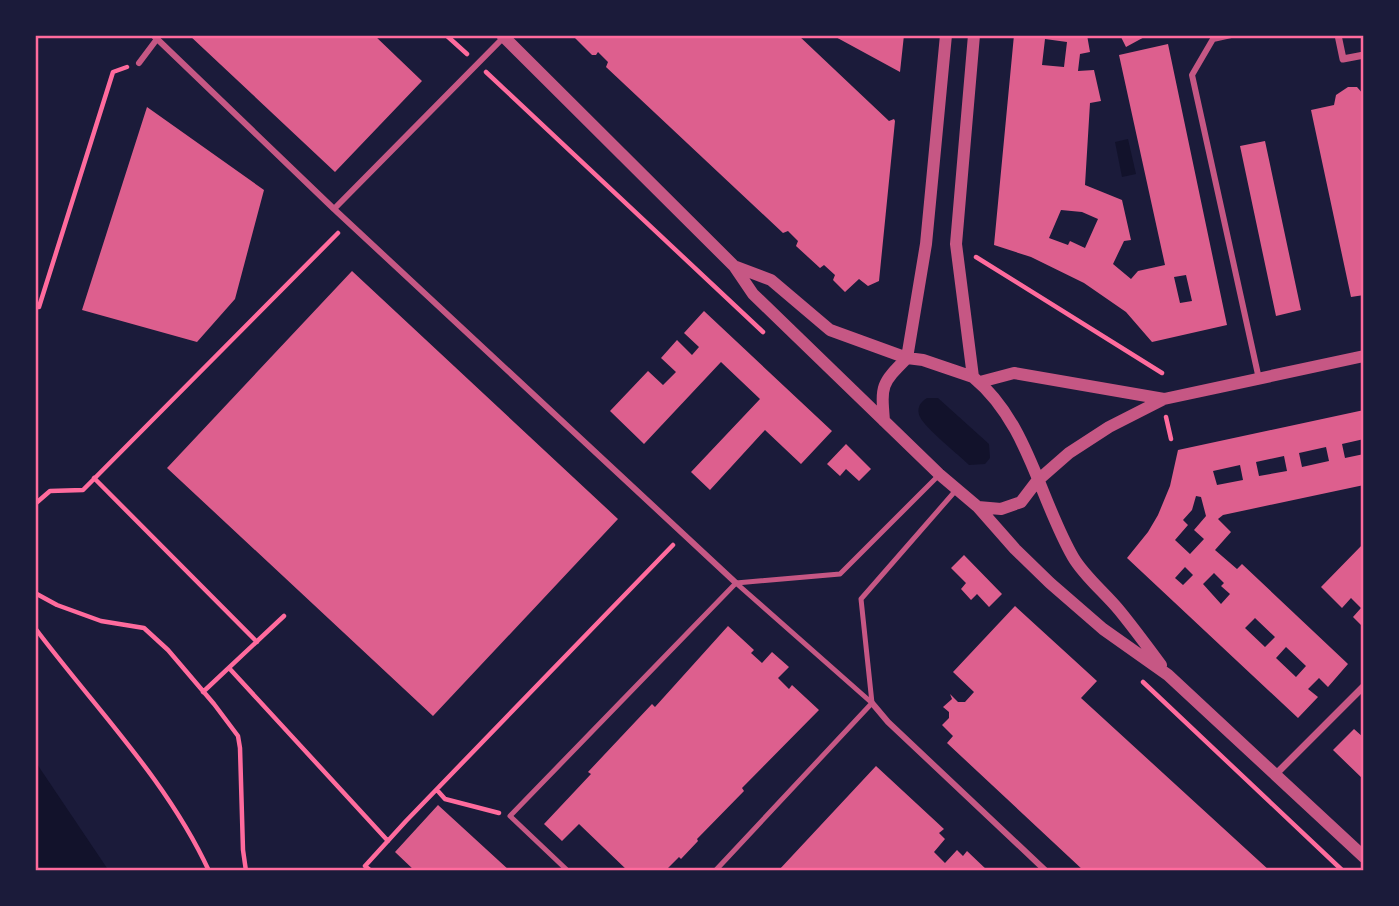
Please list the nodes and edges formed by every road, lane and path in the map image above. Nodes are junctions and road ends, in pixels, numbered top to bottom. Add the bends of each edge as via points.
1 (946, 35) edge
2 (974, 35) edge
3 (1231, 35) edge
4 (1338, 35) edge
5 (503, 36) edge
6 (155, 37) edge
7 (1364, 55) edge
8 (139, 63) joint
9 (334, 209) junction
10 (349, 222) junction
11 (973, 256) dead end
12 (734, 266) junction
13 (35, 307) edge
14 (1364, 356) edge
15 (907, 358) junction
16 (1162, 373) dead end
17 (977, 379) junction
18 (1259, 379) junction
19 (1164, 399) junction
20 (1166, 416) dead end
21 (884, 421) junction
22 (1171, 439) dead end
23 (939, 474) junction
24 (94, 478) junction
25 (1037, 481) junction
26 (957, 489) junction
27 (35, 504) edge
28 (978, 507) junction
29 (684, 534) junction
30 (736, 583) junction
31 (35, 593) edge
32 (284, 616) dead end
33 (35, 628) edge
34 (257, 642) junction
35 (229, 668) junction
36 (1168, 675) junction
37 (1364, 686) edge
38 (203, 692) junction
39 (872, 703) junction
40 (1276, 774) junction
41 (436, 790) junction
42 (510, 816) junction
43 (388, 841) junction
44 (1364, 857) edge
45 (209, 871) edge
46 (246, 871) edge
47 (371, 871) edge
48 (568, 871) edge
49 (715, 871) edge
50 (1046, 871) edge

1 - 15 street via 926,244
2 - 17 street via 956,244
3 - 18 street via 1213,39 1192,75
4 - 7 street via 1343,59
5 - 9 street
5 - 12 street
6 - 8 street
6 - 9 street
8 - 13 path via 113,72 39,307
9 - 10 street
10 - 24 path
10 - 29 street
11 - 16 path
12 - 15 street via 771,280 830,330
12 - 21 street via 753,294
14 - 18 street
15 - 17 street
15 - 21 street via 882,390
17 - 19 street via 1014,373
17 - 25 street via 1020,436
18 - 19 street
19 - 25 street via 1109,427
20 - 22 path
21 - 23 street
23 - 26 street
23 - 30 lane via 840,574
24 - 27 path via 83,490 50,491
24 - 34 path
25 - 28 street via 1021,502 1001,509
25 - 36 street via 1074,559
26 - 28 street
26 - 39 lane via 861,599
28 - 36 street via 1050,583 1103,629
29 - 30 street
29 - 41 path
30 - 39 lane
30 - 42 lane
31 - 38 path via 101,621 144,628
32 - 34 path
33 - 45 path via 142,760
34 - 35 path
35 - 38 path
35 - 43 path
36 - 40 street
37 - 40 street
38 - 46 path via 238,736
39 - 49 lane
39 - 50 street
40 - 44 street
41 - 42 path via 445,799
41 - 43 path
42 - 48 lane
43 - 47 path via 365,866

